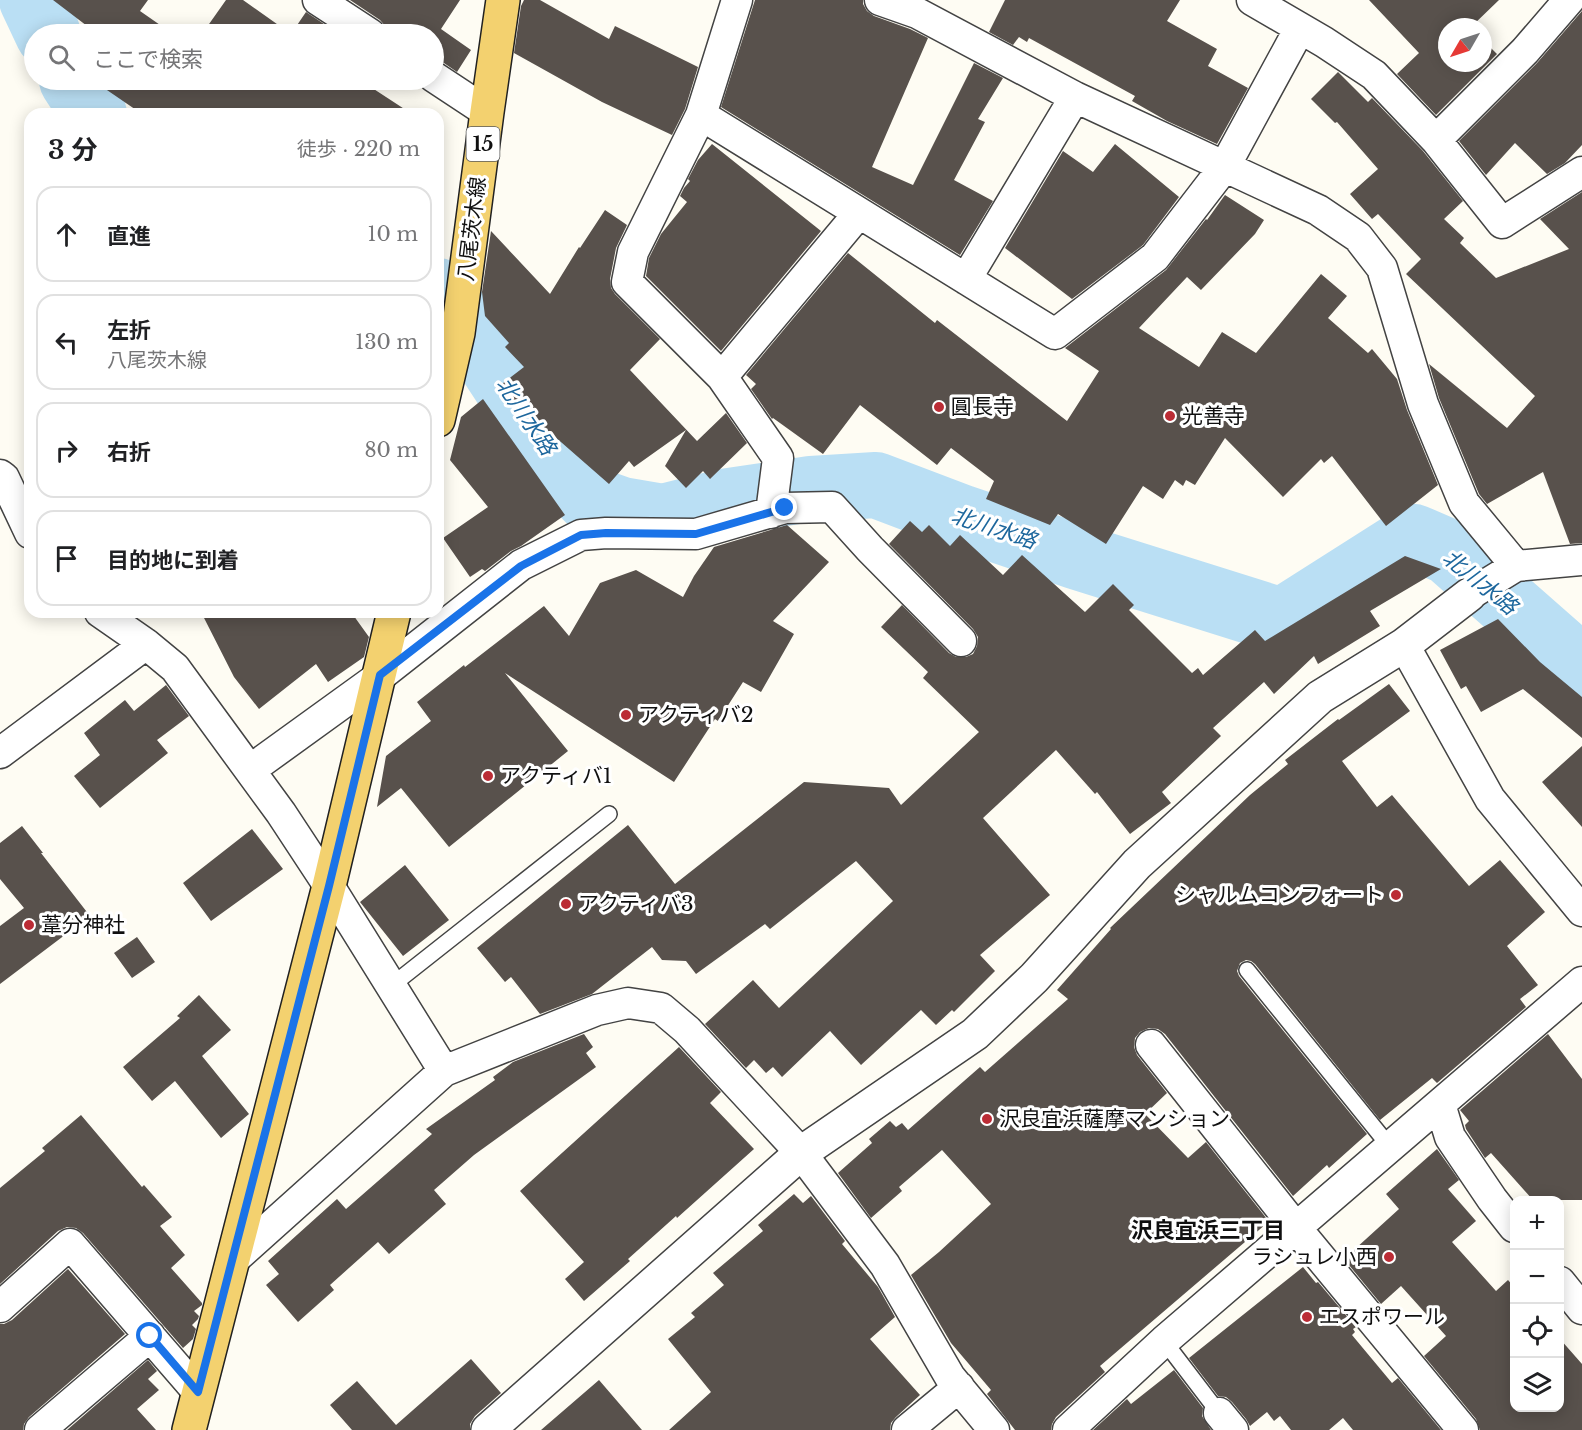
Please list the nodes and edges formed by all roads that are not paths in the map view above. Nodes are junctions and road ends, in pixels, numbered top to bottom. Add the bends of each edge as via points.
1 (318, 0) edge
2 (503, 0) edge
3 (737, 0) edge
4 (880, 0) edge
5 (1569, 0) edge
6 (1256, 1) edge
7 (355, 24) edge
8 (1300, 28) junction
9 (444, 84) edge
10 (1075, 97) junction
11 (487, 112) junction
12 (701, 115) junction
13 (1436, 140) junction
14 (1225, 166) junction
15 (1582, 172) edge
16 (859, 213) junction
17 (966, 279) junction
18 (722, 377) junction
19 (444, 394) edge
20 (0, 476) edge
21 (771, 513) junction
22 (24, 520) edge
23 (1582, 560) edge
24 (1516, 566) junction
25 (1469, 595) joint
26 (109, 618) edge
27 (393, 618) edge
28 (961, 641) dead end
29 (146, 644) junction
30 (1404, 645) junction
31 (380, 675) junction
32 (0, 753) edge
33 (250, 770) junction
34 (609, 814) dead end
35 (329, 886) junction
36 (1582, 911) edge
37 (1247, 970) dead end
38 (1582, 982) edge
39 (391, 986) junction
40 (1151, 1045) dead end
41 (444, 1071) junction
42 (1440, 1104) junction
43 (1390, 1147) junction
44 (801, 1153) junction
45 (1510, 1221) edge
46 (1296, 1228) junction
47 (232, 1262) junction
48 (1564, 1287) edge
49 (0, 1307) edge
50 (1582, 1309) edge
51 (150, 1336) junction
52 (1164, 1341) junction
53 (959, 1387) junction
54 (198, 1392) junction
55 (1226, 1421) edge
56 (40, 1430) edge
57 (189, 1430) edge
58 (488, 1430) edge
59 (907, 1430) edge
60 (994, 1430) edge
61 (1068, 1430) edge
62 (1462, 1430) edge

1 - 7 street
2 - 11 main road, 八尾茨木線 / 15
3 - 12 street
4 - 10 street via 917,13
5 - 13 street via 1525,51
6 - 8 street
8 - 13 street via 1374,75
8 - 14 street
9 - 11 street
10 - 14 street
10 - 17 street
11 - 19 main road, 八尾茨木線 / 15 via 458,333
12 - 16 street
12 - 18 street via 633,252 627,282
13 - 15 street via 1502,223
14 - 17 street via 1155,257 1055,334
14 - 24 street via 1318,210 1358,237 1382,268 1423,404 1464,503
16 - 17 street
16 - 18 street
18 - 21 street via 778,458
20 - 22 street via 4,477
21 - 28 street via 785,508 832,507
21 - 31 street via 696,534 581,535 521,566
23 - 24 street
24 - 25 street
25 - 30 street
26 - 29 street
27 - 31 main road
29 - 32 street
29 - 33 street via 175,668
30 - 36 street via 1490,799
30 - 44 street via 1320,697 1137,864 1034,978 975,1034
31 - 33 street
31 - 35 main road
33 - 35 street
34 - 39 lane
35 - 39 street
35 - 47 main road
37 - 43 lane
38 - 42 street
39 - 41 street
40 - 46 street
41 - 44 street via 597,1010 628,1003 661,1008 687,1030
41 - 47 street
42 - 43 street
42 - 45 street via 1450,1137
43 - 46 street
44 - 53 street via 885,1265
44 - 58 street
46 - 52 street
46 - 62 street
47 - 54 main road
48 - 50 street
49 - 51 street via 70,1244
51 - 54 street
51 - 56 street
52 - 55 lane
52 - 61 street
53 - 59 street
53 - 60 street
54 - 57 main road

